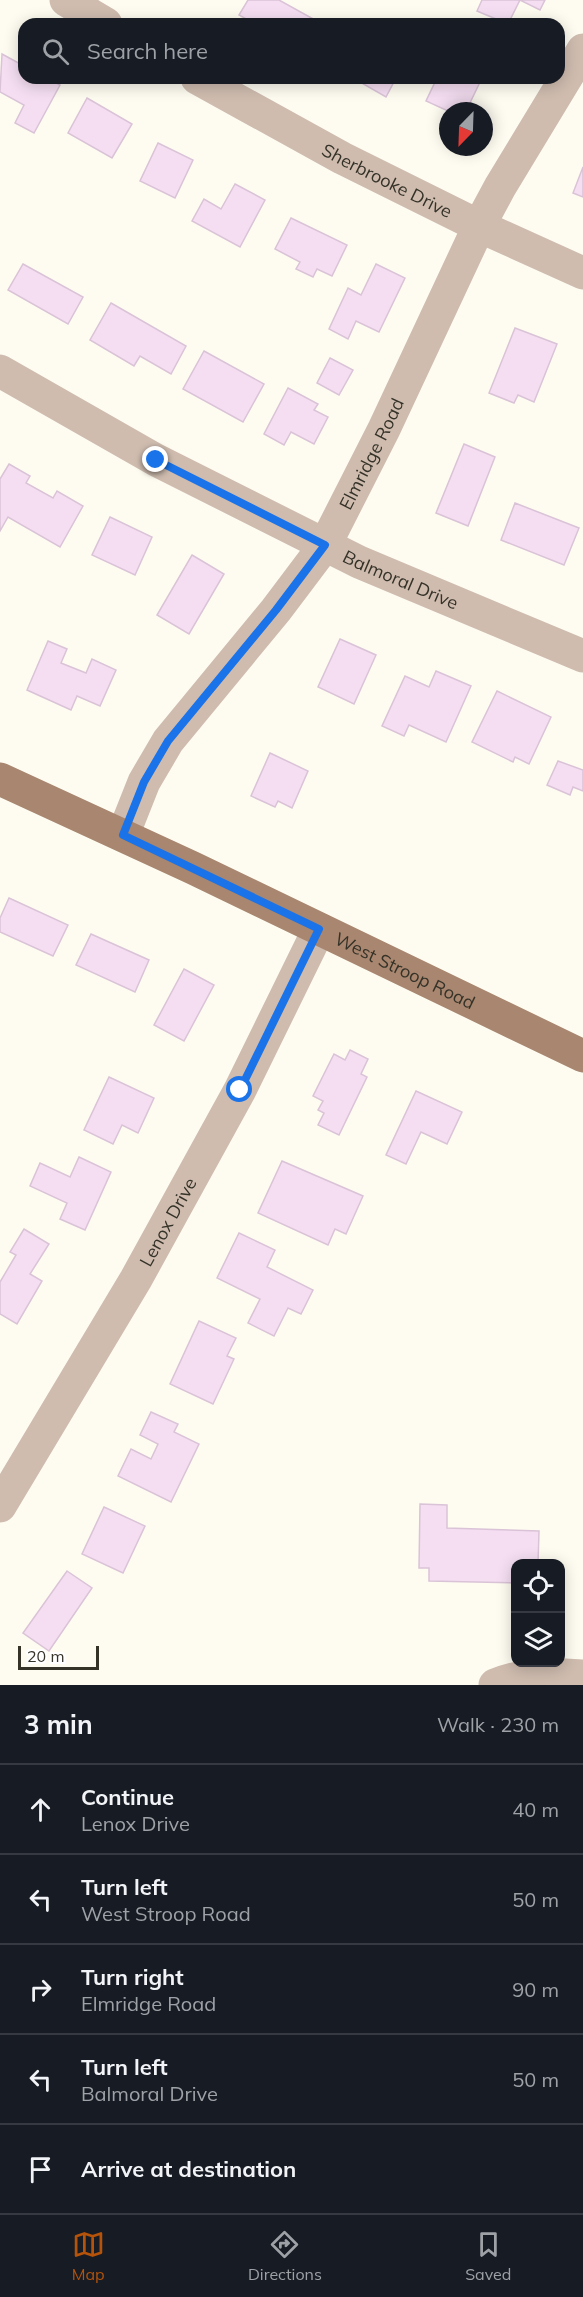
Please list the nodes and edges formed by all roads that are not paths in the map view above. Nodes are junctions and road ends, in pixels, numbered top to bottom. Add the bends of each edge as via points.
1 (66, 0) edge
2 (96, 18) edge
3 (583, 50) edge
4 (565, 80) edge
5 (208, 84) edge
6 (562, 84) edge
7 (479, 226) junction
8 (583, 273) edge
9 (0, 371) edge
10 (325, 545) junction
11 (583, 656) edge
12 (0, 779) edge
13 (123, 835) junction
14 (319, 929) junction
15 (583, 1056) edge
16 (0, 1506) edge
17 (583, 1676) edge
18 (495, 1685) edge

1 - 2 street
3 - 4 street, Elmridge Road
5 - 7 street, Sherbrooke Drive via 342,158
6 - 7 street, Elmridge Road
7 - 8 street, Sherbrooke Drive
7 - 10 street, Elmridge Road
9 - 10 street, Balmoral Drive via 156,460
10 - 11 street, Balmoral Drive
10 - 13 street, Elmridge Road via 168,741 144,782
12 - 13 main road, West Stroop Road
13 - 14 main road, West Stroop Road
14 - 15 main road, West Stroop Road
14 - 16 street, Lenox Drive via 240,1090 136,1279
17 - 18 street via 549,1674 512,1678

